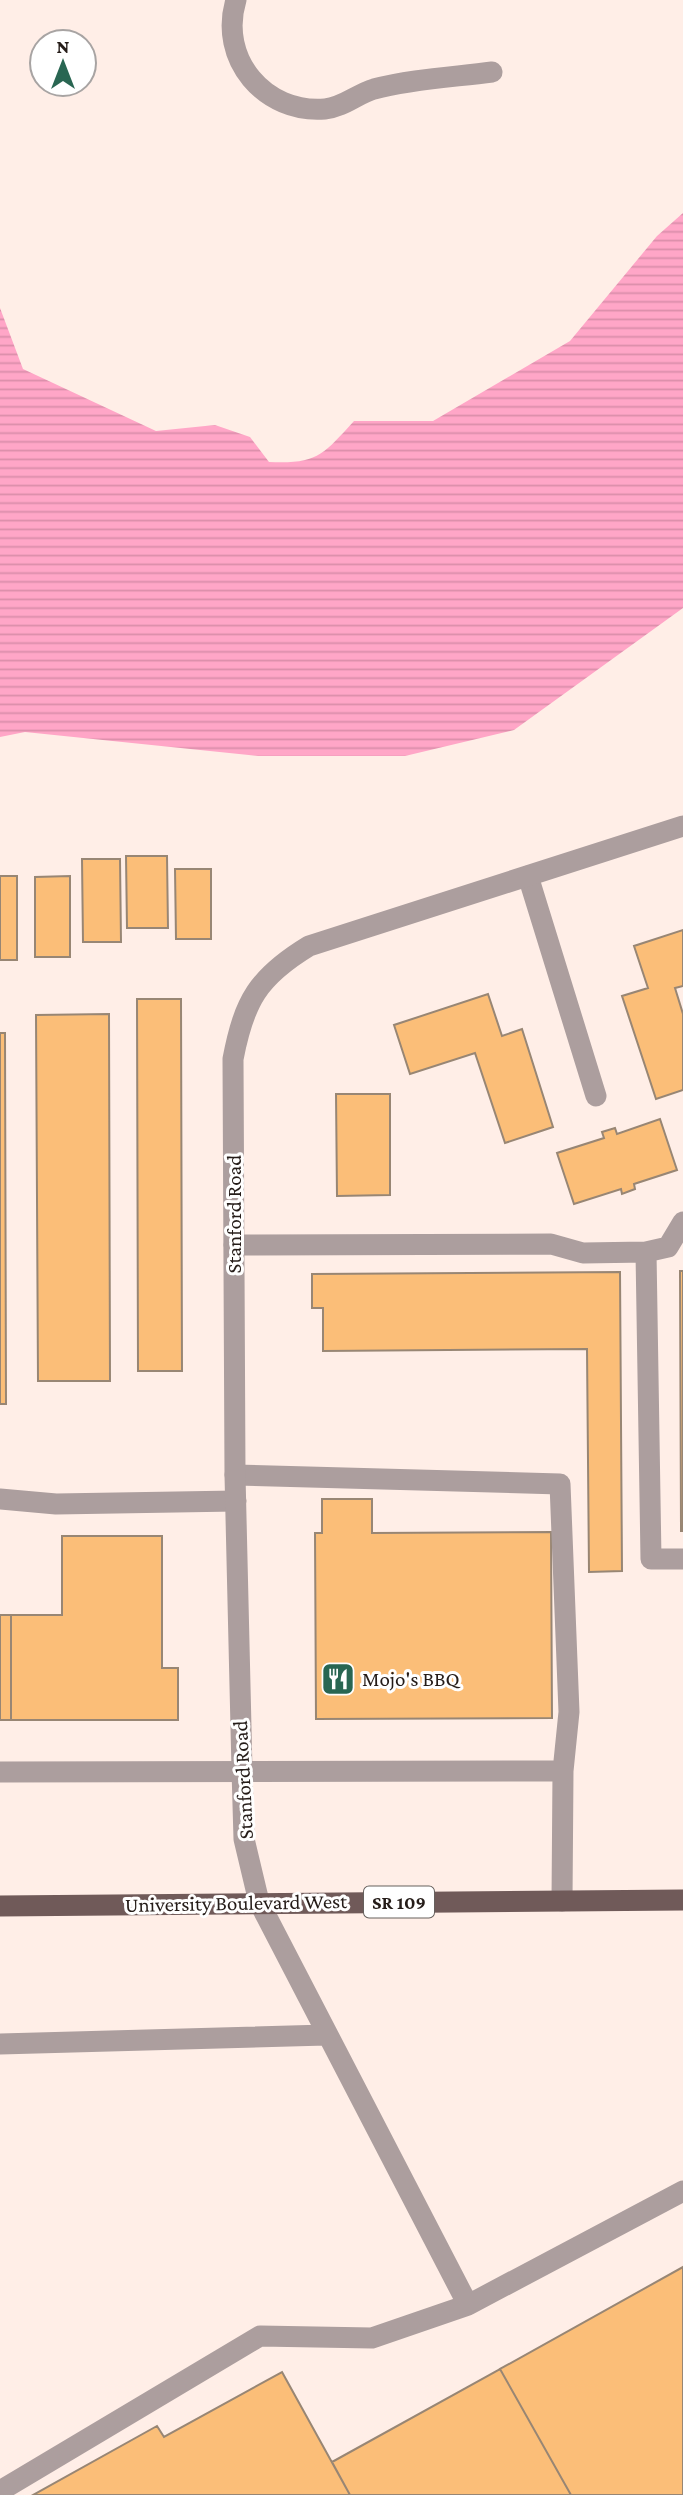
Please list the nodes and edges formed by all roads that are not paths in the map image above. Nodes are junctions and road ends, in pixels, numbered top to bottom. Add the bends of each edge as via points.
1 (236, 0) edge
2 (492, 72) dead end
3 (683, 826) edge
4 (528, 876) junction
5 (596, 1096) dead end
6 (683, 1222) edge
7 (234, 1245) junction
8 (646, 1252) junction
9 (235, 1475) junction
10 (0, 1499) edge
11 (236, 1501) junction
12 (683, 1559) edge
13 (242, 1770) junction
14 (563, 1771) junction
15 (0, 1772) edge
16 (683, 1900) edge
17 (562, 1901) junction
18 (259, 1902) junction
19 (0, 1906) edge
20 (326, 2035) junction
21 (0, 2045) edge
22 (683, 2191) edge
23 (468, 2305) junction
24 (0, 2491) edge

1 - 2 street via 232,12 236,52 246,73 260,89 291,108 326,109 372,89
3 - 4 street, Stanford Road
4 - 5 street
4 - 7 street, Stanford Road via 309,946 280,964 260,986 241,1018 233,1059
6 - 8 street via 668,1247
7 - 8 street via 551,1244 583,1253
7 - 9 street, Stanford Road
8 - 12 street via 651,1559
9 - 11 street, Stanford Road
9 - 14 street via 560,1483 569,1712
10 - 11 street via 56,1504
11 - 13 street, Stanford Road
13 - 14 street
13 - 15 street
13 - 18 street, Stanford Road via 244,1839
14 - 17 street
16 - 17 main road, University Boulevard West / SR 109
17 - 18 main road, University Boulevard West / SR 109
18 - 19 main road, University Boulevard West / SR 109
18 - 20 street, Stanford Road
20 - 21 street
20 - 23 street, Stanford Road
22 - 23 street
23 - 24 street via 372,2338 260,2336

